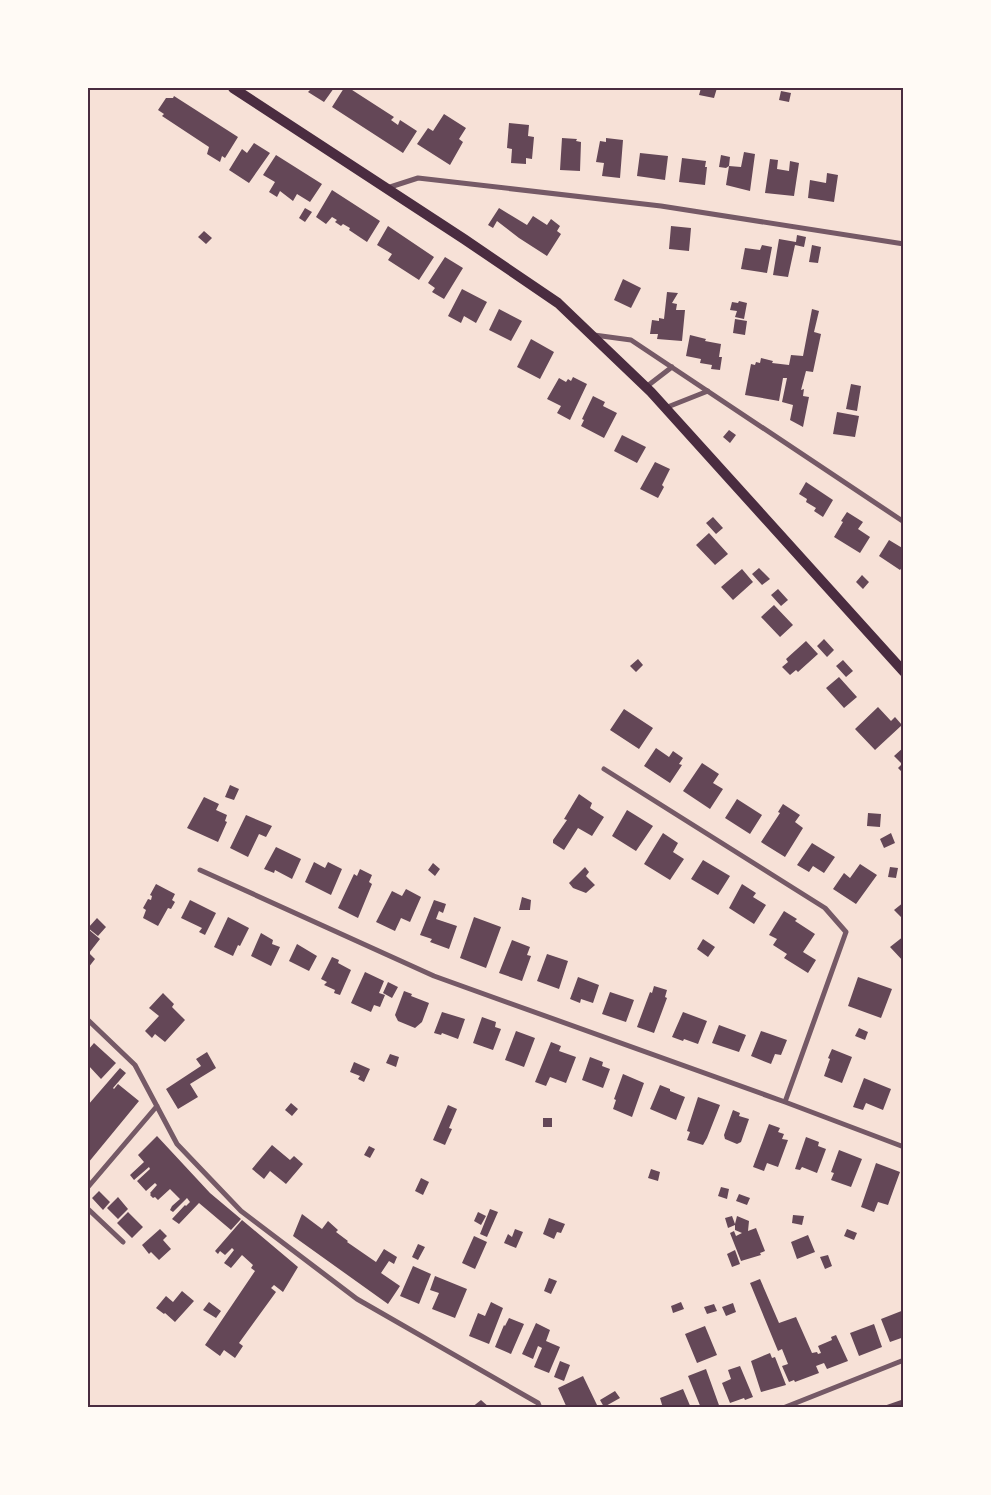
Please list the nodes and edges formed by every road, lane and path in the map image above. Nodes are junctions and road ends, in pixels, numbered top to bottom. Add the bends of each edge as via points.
1 (233, 88) edge
2 (386, 188) junction
3 (904, 244) edge
4 (592, 335) junction
5 (672, 367) junction
6 (646, 387) junction
7 (708, 391) junction
8 (665, 408) junction
9 (904, 522) edge
10 (904, 672) edge
11 (604, 769) dead end
12 (200, 870) dead end
13 (88, 1020) edge
14 (785, 1102) junction
15 (157, 1106) junction
16 (904, 1147) edge
17 (88, 1187) edge
18 (88, 1209) edge
19 (123, 1242) dead end
20 (904, 1360) edge
21 (540, 1408) edge
22 (783, 1408) edge

1 - 2 main road
2 - 3 street via 418,178 660,206
2 - 4 main road via 558,303
4 - 5 street via 631,340
4 - 6 main road
5 - 6 street
5 - 7 street
6 - 8 main road
7 - 8 street
7 - 9 street
8 - 10 main road
11 - 14 street via 825,908 846,932
12 - 14 street via 434,976
13 - 15 street via 134,1065
14 - 16 street
15 - 17 street
15 - 21 street via 177,1144 241,1211 357,1299 538,1403
18 - 19 street
20 - 22 street

